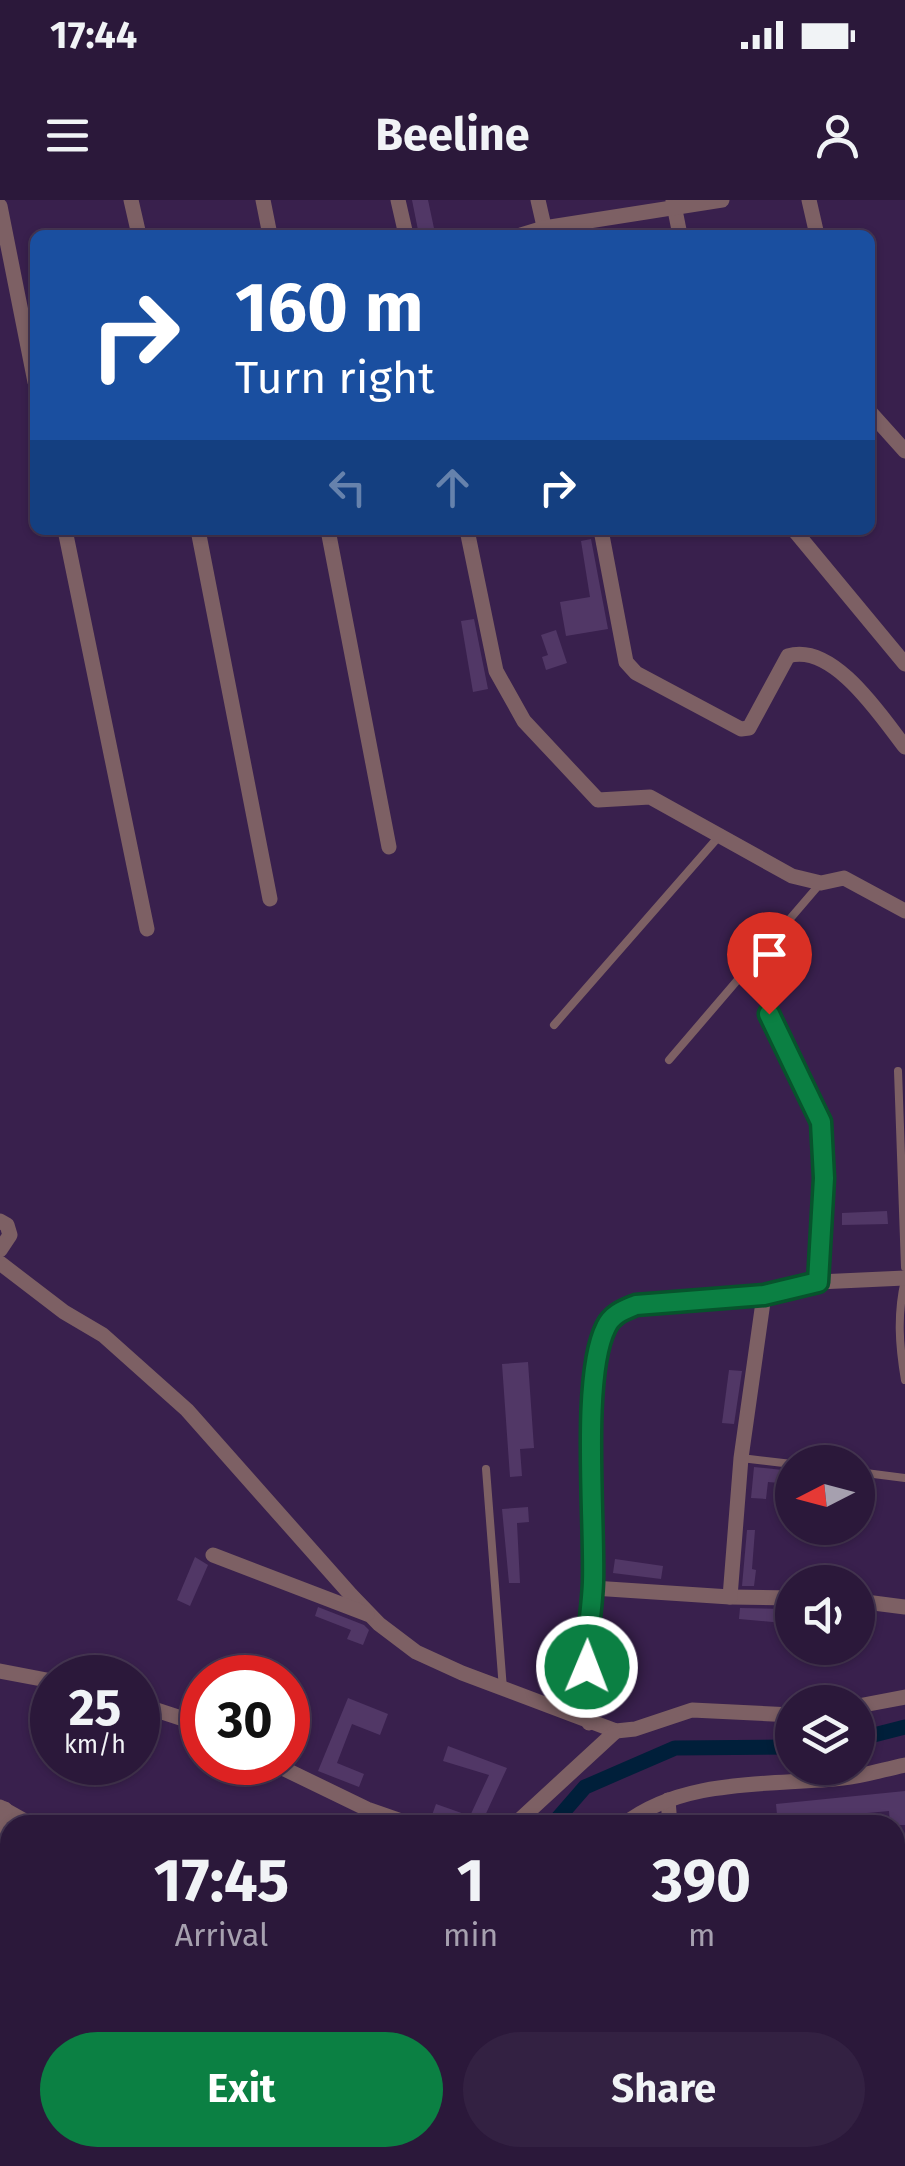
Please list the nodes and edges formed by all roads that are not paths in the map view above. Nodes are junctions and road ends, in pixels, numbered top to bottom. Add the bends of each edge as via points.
1 (132, 200) edge
2 (263, 200) edge
3 (398, 200) edge
4 (538, 200) edge
5 (722, 200) edge
6 (809, 200) edge
7 (673, 204) edge
8 (0, 206) edge
9 (138, 230) edge
10 (269, 230) edge
11 (405, 230) edge
12 (545, 230) edge
13 (550, 230) edge
14 (679, 230) edge
15 (816, 230) edge
16 (30, 357) edge
17 (875, 418) edge
18 (905, 451) edge
19 (66, 535) edge
20 (199, 535) edge
21 (329, 535) edge
22 (468, 535) edge
23 (603, 535) edge
24 (798, 535) edge
25 (905, 664) edge
26 (905, 747) edge
27 (721, 834) junction
28 (389, 847) dead end
29 (821, 884) junction
30 (270, 899) dead end
31 (905, 911) edge
32 (147, 929) dead end
33 (769, 1014) dead end
34 (554, 1025) dead end
35 (670, 1060) dead end
36 (898, 1071) dead end
37 (0, 1220) edge
38 (0, 1250) edge
39 (0, 1263) edge
40 (905, 1266) edge
41 (905, 1279) edge
42 (818, 1282) junction
43 (764, 1295) junction
44 (905, 1380) edge
45 (742, 1458) junction
46 (775, 1462) edge
47 (486, 1469) dead end
48 (875, 1474) edge
49 (905, 1478) edge
50 (213, 1555) dead end
51 (593, 1588) junction
52 (730, 1597) junction
53 (775, 1598) edge
54 (875, 1603) edge
55 (905, 1607) edge
56 (370, 1615) junction
57 (0, 1672) edge
58 (30, 1677) edge
59 (503, 1689) junction
60 (905, 1697) edge
61 (875, 1703) edge
62 (775, 1713) edge
63 (590, 1722) junction
64 (616, 1731) junction
65 (905, 1765) edge
66 (310, 1781) edge
67 (668, 1800) junction
68 (385, 1815) edge
69 (525, 1815) edge
70 (641, 1815) edge
71 (669, 1815) edge

1 - 9 street
2 - 10 street
3 - 11 street
4 - 12 street
5 - 7 street
6 - 15 street
7 - 13 street
7 - 14 street
8 - 16 street
17 - 18 street
19 - 32 street
20 - 30 street
21 - 28 street
22 - 27 street via 496,671 524,721 598,800 650,797
23 - 26 street via 626,662 636,673 750,728 788,656 799,652 857,685
24 - 25 street
27 - 29 street via 792,876
27 - 34 lane
29 - 31 street via 844,878
29 - 35 lane
33 - 42 street via 821,1122
36 - 40 lane
37 - 38 street via 10,1235
39 - 56 street via 103,1336 186,1410
41 - 42 street
41 - 44 lane via 899,1342
42 - 43 street
43 - 45 street
43 - 51 street via 636,1305 607,1324 593,1398
45 - 46 lane
45 - 52 street
47 - 59 lane
48 - 49 lane
50 - 56 street
51 - 52 street
51 - 63 street via 586,1640
52 - 53 street
54 - 55 street
56 - 59 street via 416,1652
57 - 58 street
59 - 63 street
60 - 61 street
62 - 64 street via 692,1710
63 - 64 street
64 - 69 street
65 - 67 street
66 - 68 street
67 - 70 street
67 - 71 street

